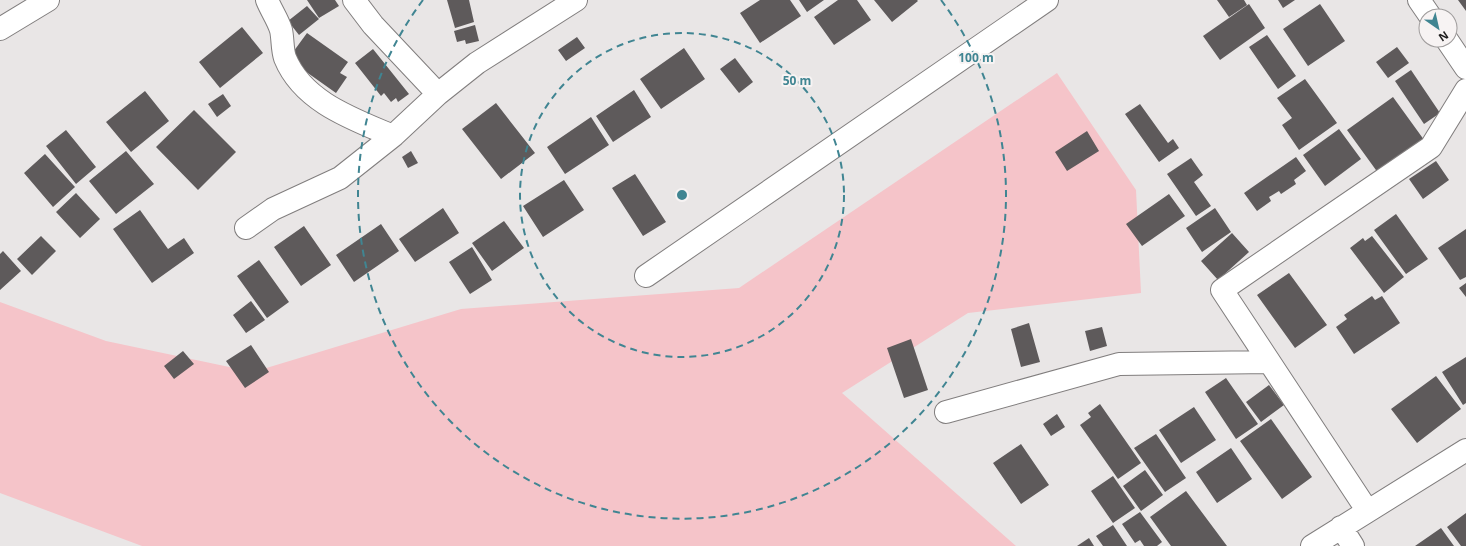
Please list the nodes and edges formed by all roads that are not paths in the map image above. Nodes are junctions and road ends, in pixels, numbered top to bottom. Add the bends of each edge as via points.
1 (48, 0) edge
2 (266, 0) edge
3 (354, 0) edge
4 (576, 0) edge
5 (1047, 0) edge
6 (0, 29) edge
7 (1452, 48) edge
8 (1466, 68) edge
9 (1466, 90) edge
10 (438, 94) junction
11 (393, 136) junction
12 (246, 228) dead end
13 (646, 276) dead end
14 (1269, 362) junction
15 (946, 412) dead end
16 (1466, 450) edge
17 (1367, 510) junction
18 (1341, 527) junction
19 (1312, 546) edge
20 (1353, 546) edge

1 - 6 street
2 - 11 street via 281,30 284,56 299,81 317,100
3 - 10 street via 373,25
4 - 10 street via 477,63
5 - 13 street
7 - 8 street
9 - 14 street via 1431,147 1222,290
10 - 11 street
11 - 12 street via 340,178 273,209
14 - 15 street via 1120,364
14 - 17 street
16 - 17 street
17 - 18 street
18 - 19 street
18 - 20 street

